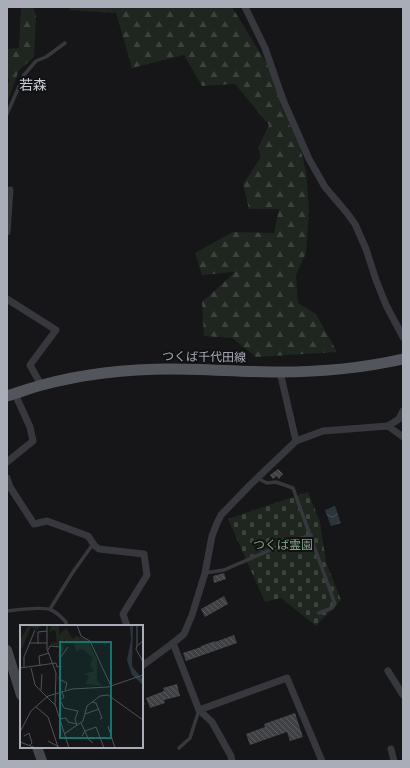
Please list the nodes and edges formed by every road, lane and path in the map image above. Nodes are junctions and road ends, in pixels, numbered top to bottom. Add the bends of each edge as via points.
1 (245, 7) edge
2 (65, 43) dead end
3 (7, 114) edge
4 (7, 191) edge
5 (7, 232) edge
6 (7, 299) edge
7 (403, 337) edge
8 (403, 359) edge
9 (280, 372) junction
10 (41, 385) junction
11 (11, 395) edge
12 (403, 411) edge
13 (388, 426) junction
14 (403, 437) edge
15 (296, 441) junction
16 (7, 462) edge
17 (7, 478) edge
18 (257, 478) junction
19 (311, 535) junction
20 (93, 543) junction
21 (205, 573) junction
22 (50, 609) junction
23 (7, 611) edge
24 (319, 613) dead end
25 (66, 625) edge
26 (127, 625) edge
27 (173, 644) junction
28 (7, 650) edge
29 (143, 665) edge
30 (388, 671) dead end
31 (20, 692) edge
32 (403, 695) edge
33 (199, 710) junction
34 (37, 748) edge
35 (179, 748) dead end
36 (391, 749) dead end
37 (42, 761) edge
38 (232, 761) edge
39 (322, 761) edge
40 (394, 761) edge

1 - 7 street via 265,48 283,100 309,159 325,187 355,224 386,305
2 - 3 lane via 36,61 24,75
4 - 5 street via 10,190
6 - 10 street via 56,330 30,365
8 - 9 main road, つくば千代田線 via 341,369
9 - 10 main road, つくば千代田線 via 170,369 123,371
9 - 15 street
10 - 11 main road, つくば千代田線
11 - 16 street via 30,427 34,442
12 - 13 street via 399,419
13 - 14 street
13 - 15 street via 323,431
15 - 18 street
17 - 20 street via 34,524 47,521 88,536
18 - 19 lane via 267,483 276,482 293,488
18 - 21 street via 221,515 212,536
19 - 21 lane via 224,570
19 - 24 lane via 335,604 332,608
20 - 22 lane
20 - 26 street via 99,549 144,554 147,575 123,614
21 - 27 street via 184,634
22 - 23 lane
22 - 25 lane via 58,614
27 - 29 street
27 - 33 street
28 - 31 main road
30 - 32 street
33 - 35 lane via 190,738
33 - 38 street via 212,722
33 - 39 street via 287,678
34 - 37 main road
36 - 40 street

